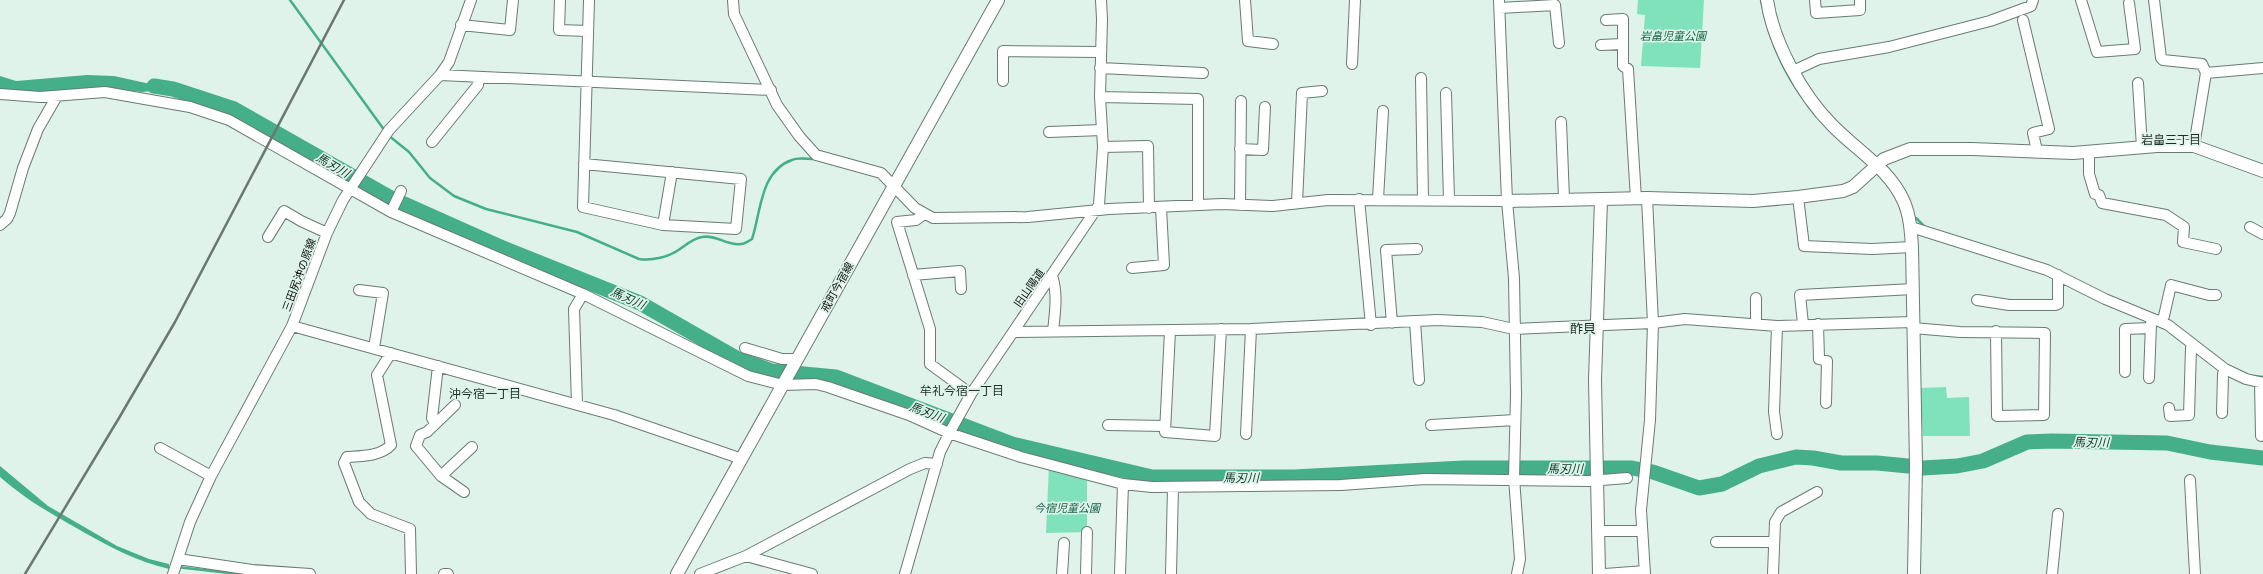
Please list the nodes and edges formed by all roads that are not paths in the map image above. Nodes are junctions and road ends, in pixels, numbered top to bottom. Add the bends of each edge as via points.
1 (470, 0) edge
2 (514, 0) edge
3 (560, 0) edge
4 (589, 0) edge
5 (733, 0) edge
6 (998, 0) edge
7 (1101, 0) edge
8 (1245, 0) edge
9 (1355, 0) edge
10 (1767, 0) edge
11 (1815, 0) edge
12 (1860, 0) edge
13 (2033, 0) edge
14 (2081, 0) edge
15 (2154, 0) edge
16 (2129, 3) dead end
17 (1500, 4) edge
18 (1606, 20) dead end
19 (2023, 20) dead end
20 (461, 25) junction
21 (588, 31) junction
22 (1558, 43) dead end
23 (1273, 44) dead end
24 (1622, 44) junction
25 (1601, 45) dead end
26 (1100, 52) junction
27 (1352, 64) dead end
28 (1100, 68) junction
29 (2263, 68) edge
30 (1794, 71) junction
31 (1203, 73) dead end
32 (2206, 73) junction
33 (440, 75) junction
34 (479, 78) junction
35 (1421, 78) dead end
36 (1004, 81) dead end
37 (586, 82) junction
38 (2138, 83) dead end
39 (771, 90) junction
40 (1322, 91) dead end
41 (1446, 93) dead end
42 (0, 94) edge
43 (57, 96) junction
44 (1100, 97) junction
45 (1241, 101) dead end
46 (1265, 107) dead end
47 (1383, 111) dead end
48 (1561, 122) dead end
49 (1102, 130) junction
50 (1049, 132) dead end
51 (432, 142) dead end
52 (2194, 146) junction
53 (1103, 147) junction
54 (2142, 147) junction
55 (1240, 149) junction
56 (2037, 151) junction
57 (2089, 152) junction
58 (584, 164) junction
59 (1876, 165) junction
60 (2263, 170) edge
61 (672, 172) junction
62 (894, 186) junction
63 (351, 187) junction
64 (401, 192) dead end
65 (1798, 197) junction
66 (1359, 199) junction
67 (1378, 199) junction
68 (1564, 199) junction
69 (1642, 199) junction
70 (1423, 200) junction
71 (1449, 200) junction
72 (1601, 200) junction
73 (1507, 201) junction
74 (1297, 203) junction
75 (1198, 205) junction
76 (1240, 205) junction
77 (1149, 208) junction
78 (1162, 208) junction
79 (392, 210) junction
80 (1096, 210) junction
81 (924, 214) junction
82 (663, 224) junction
83 (0, 225) edge
84 (1910, 227) junction
85 (2250, 227) dead end
86 (327, 233) junction
87 (2263, 234) edge
88 (268, 237) dead end
89 (1912, 247) junction
90 (1417, 249) dead end
91 (2216, 249) dead end
92 (1132, 268) dead end
93 (913, 275) junction
94 (2058, 275) junction
95 (1052, 276) junction
96 (961, 289) dead end
97 (1913, 289) junction
98 (359, 290) dead end
99 (583, 294) junction
100 (2216, 295) dead end
101 (1756, 298) dead end
102 (1977, 300) dead end
103 (2156, 319) junction
104 (1415, 321) junction
105 (1392, 323) junction
106 (1653, 323) junction
107 (1756, 323) junction
108 (1803, 324) junction
109 (1818, 324) junction
110 (1371, 325) junction
111 (1913, 325) junction
112 (292, 326) junction
113 (1597, 326) junction
114 (1777, 326) junction
115 (2151, 328) junction
116 (1221, 329) junction
117 (1251, 329) junction
118 (1514, 329) junction
119 (1170, 331) junction
120 (1996, 331) junction
121 (1013, 332) junction
122 (1053, 332) junction
123 (2192, 344) junction
124 (374, 348) junction
125 (745, 348) dead end
126 (391, 353) junction
127 (796, 361) junction
128 (438, 366) junction
129 (2225, 369) junction
130 (2124, 372) dead end
131 (2150, 378) dead end
132 (1419, 380) dead end
133 (784, 383) junction
134 (2262, 383) edge
135 (971, 394) junction
136 (1826, 403) dead end
137 (577, 404) junction
138 (456, 405) dead end
139 (2170, 408) dead end
140 (2222, 413) dead end
141 (1515, 420) junction
142 (435, 424) junction
143 (1108, 424) dead end
144 (1431, 425) dead end
145 (1165, 426) junction
146 (950, 432) junction
147 (1246, 434) dead end
148 (1776, 434) dead end
149 (2261, 436) dead end
150 (472, 447) dead end
151 (160, 448) dead end
152 (742, 459) junction
153 (937, 464) junction
154 (211, 476) junction
155 (441, 476) junction
156 (1514, 478) junction
157 (1596, 478) junction
158 (1626, 478) dead end
159 (2190, 480) dead end
160 (1123, 484) junction
161 (1173, 487) junction
162 (464, 492) dead end
163 (1817, 492) dead end
164 (2058, 514) dead end
165 (1598, 531) junction
166 (1641, 531) junction
167 (1087, 532) dead end
168 (1716, 542) dead end
169 (1774, 542) junction
170 (1064, 543) dead end
171 (746, 556) junction
172 (175, 567) edge
173 (786, 570) edge
174 (1645, 572) edge
175 (310, 574) edge
176 (411, 574) edge
177 (444, 574) edge
178 (448, 574) edge
179 (677, 574) edge
180 (700, 574) edge
181 (812, 574) edge
182 (905, 574) edge
183 (1062, 574) edge
184 (1086, 574) edge
185 (1120, 574) edge
186 (1171, 574) edge
187 (1517, 574) edge
188 (1599, 574) edge
189 (1605, 574) edge
190 (1773, 574) edge
191 (1914, 574) edge
192 (2052, 574) edge
193 (2195, 574) edge

1 - 20 street, 三田尻沖の原線
2 - 20 street via 510,30
3 - 21 street via 559,30
4 - 21 street
5 - 39 street via 734,14
6 - 62 street, 戒町今宿線
7 - 26 street, 旧山陽道
8 - 23 street via 1248,41
9 - 27 street
10 - 30 street via 1769,15 1778,39
11 - 12 street via 1816,13 1860,10
13 - 30 street via 2031,6 1990,21 1889,47 1818,59
14 - 16 street via 2098,52 2135,49
15 - 32 street via 2161,58 2202,64
17 - 22 street via 1555,4
17 - 73 street
18 - 24 street via 1623,19
19 - 56 street via 2049,129 2033,133
20 - 33 street, 三田尻沖の原線 via 449,62
21 - 37 street
24 - 25 street
24 - 69 street via 1623,66 1628,69
26 - 28 street, 旧山陽道
26 - 36 street via 1003,51
28 - 31 street
28 - 44 street, 旧山陽道
29 - 32 street
30 - 59 street via 1831,125
32 - 52 street
33 - 34 street
33 - 63 street, 三田尻沖の原線 via 389,130
34 - 37 street
34 - 51 street via 478,85
35 - 70 street
37 - 39 street
37 - 58 street
38 - 54 street
39 - 62 street via 794,130 816,154 871,168 881,173
40 - 74 street via 1302,93
41 - 71 street
42 - 43 street via 25,97
43 - 63 street via 105,92 190,107 241,126
43 - 83 street via 38,129 10,213
44 - 49 street, 旧山陽道
44 - 75 street via 1198,100
45 - 55 street
46 - 55 street via 1263,150
47 - 67 street
48 - 68 street
49 - 50 street
49 - 53 street, 旧山陽道
52 - 54 street
52 - 60 street
53 - 77 street via 1148,146
53 - 80 street, 旧山陽道
54 - 57 street
55 - 76 street
56 - 57 street
56 - 59 street via 1910,149 1884,159
57 - 91 street via 2089,174 2095,194 2099,195 2102,203 2166,215 2184,227 2183,242
58 - 61 street
58 - 82 street via 583,206
59 - 65 street via 1853,187 1843,191
59 - 84 street via 1898,191 1904,202
61 - 82 street
61 - 82 street via 742,179 736,230
62 - 81 street via 900,195
62 - 127 street, 戒町今宿線
63 - 79 street
63 - 86 street, 三田尻沖の原線
64 - 79 street
65 - 69 street via 1753,201
65 - 89 street via 1804,246 1872,249
66 - 67 street
66 - 74 street
66 - 110 street
67 - 70 street
68 - 72 street
68 - 73 street
69 - 72 street
69 - 106 street
70 - 71 street
71 - 73 street
72 - 113 street
73 - 118 street via 1514,278
74 - 76 street via 1273,206
75 - 76 street
75 - 78 street
77 - 78 street
77 - 80 street
78 - 92 street via 1164,265
79 - 99 street
80 - 81 street via 1000,218 948,219 933,218
80 - 95 street, 旧山陽道
81 - 93 street via 916,220 897,222
84 - 89 street
84 - 94 street
85 - 87 street
86 - 88 street via 301,222 284,211
86 - 112 street, 三田尻沖の原線
89 - 97 street
90 - 105 street via 1386,250
93 - 96 street via 960,271
93 - 135 street via 930,329 930,364
94 - 102 street via 2058,304 2055,306 2009,305
94 - 103 street via 2105,299
95 - 121 street, 旧山陽道
95 - 122 street via 1056,308
97 - 108 street via 1800,295
97 - 111 street
98 - 124 street via 383,293
99 - 133 street via 748,376
99 - 137 street via 574,309
100 - 103 street via 2170,285
101 - 107 street
103 - 115 street
103 - 123 street
104 - 105 street
104 - 118 street via 1482,322
104 - 132 street
105 - 110 street
106 - 107 street via 1685,319
106 - 113 street
106 - 166 street via 1650,420
107 - 114 street
108 - 109 street
108 - 114 street
109 - 111 street
109 - 136 street via 1819,359 1827,361
110 - 117 street
111 - 120 street via 1960,332
111 - 191 street via 1916,465
112 - 124 street
112 - 154 street, 三田尻沖の原線
113 - 118 street
113 - 157 street
114 - 148 street via 1774,412
115 - 130 street via 2125,329
115 - 131 street
116 - 117 street
116 - 119 street
116 - 145 street via 1215,436 1165,432
117 - 147 street
118 - 141 street
119 - 122 street
119 - 145 street
120 - 120 street via 1997,416 2044,415 2045,333
121 - 122 street
121 - 135 street, 旧山陽道
123 - 129 street
123 - 139 street via 2189,415 2170,416
124 - 126 street
125 - 127 street
126 - 128 street
126 - 176 street via 377,375 391,444 388,448 367,456 348,456 344,463 358,502 371,514 410,529
127 - 133 street, 戒町今宿線
128 - 137 street
128 - 142 street via 432,418
129 - 134 street
129 - 140 street
133 - 146 street via 828,387
133 - 152 street, 戒町今宿線
134 - 149 street
135 - 146 street, 旧山陽道
137 - 152 street
138 - 142 street
141 - 144 street
141 - 156 street
142 - 155 street via 420,435 416,446
143 - 145 street
146 - 153 street, 旧山陽道
146 - 160 street via 1021,457
150 - 155 street
151 - 154 street
152 - 179 street, 戒町今宿線
153 - 171 street via 925,463 910,470
153 - 182 street, 旧山陽道
154 - 172 street, 三田尻沖の原線 via 190,522
155 - 162 street
156 - 157 street
156 - 161 street via 1425,479 1340,485
156 - 187 street via 1520,559
157 - 158 street
157 - 165 street
159 - 193 street
160 - 161 street
160 - 185 street
161 - 186 street
163 - 169 street via 1781,512 1775,522
164 - 192 street
165 - 166 street
165 - 188 street
166 - 174 street
167 - 184 street
168 - 169 street
169 - 190 street
170 - 183 street
171 - 173 street
171 - 180 street
172 - 175 street
173 - 181 street
174 - 189 street
177 - 178 street

